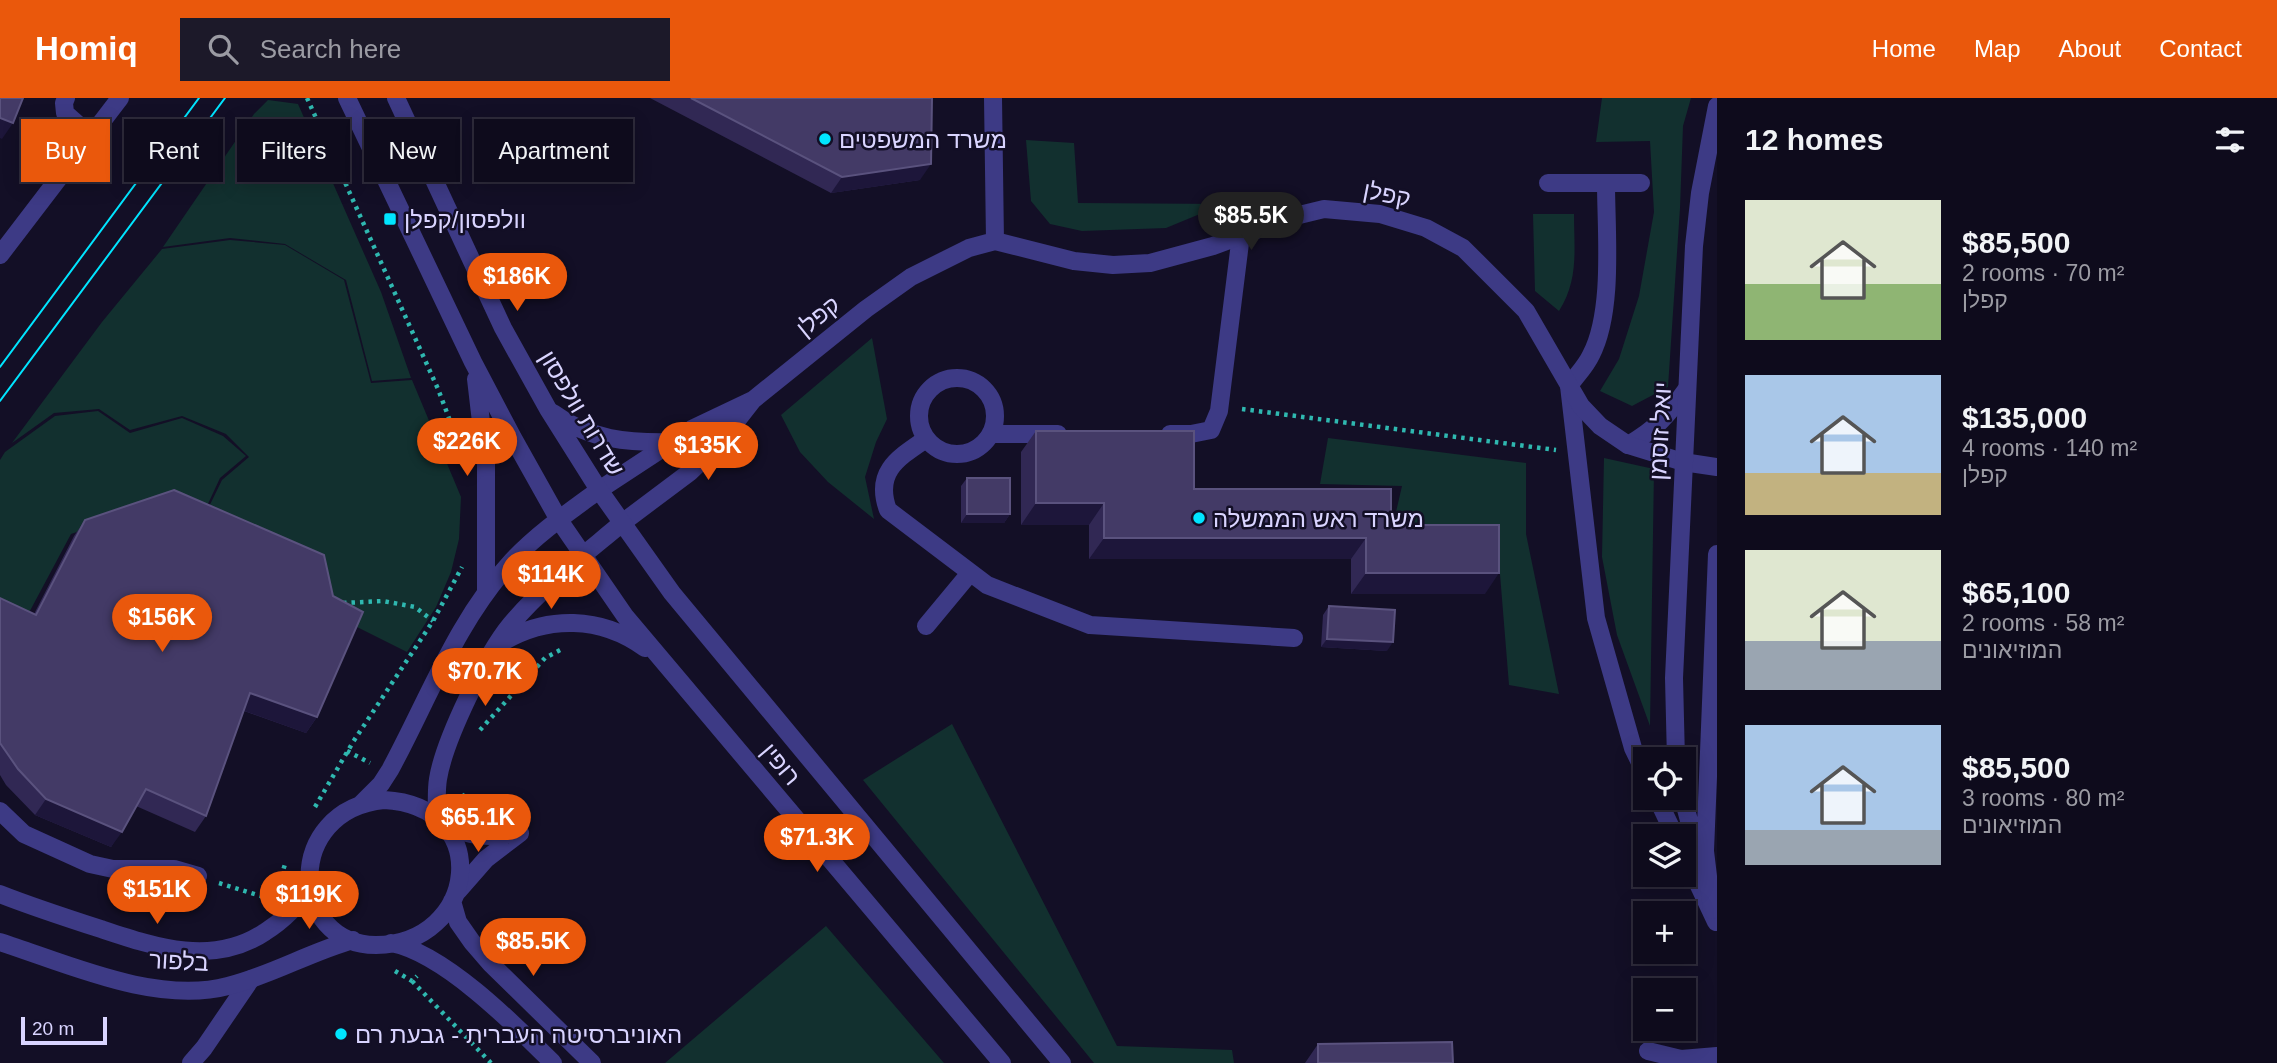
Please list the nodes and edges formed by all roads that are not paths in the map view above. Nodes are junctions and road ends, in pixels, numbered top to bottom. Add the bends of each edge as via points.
1 (66, 98) edge
2 (120, 98) edge
3 (347, 98) edge
4 (396, 98) edge
5 (406, 98) edge
6 (993, 98) edge
7 (1717, 106) edge
8 (72, 119) edge
9 (104, 119) edge
10 (406, 119) edge
11 (411, 119) edge
12 (54, 182) edge
13 (434, 182) edge
14 (1548, 183) dead end
15 (1606, 183) junction
16 (1641, 183) dead end
17 (1241, 235) junction
18 (995, 241) junction
19 (4, 243) edge
20 (473, 362) junction
21 (1569, 386) junction
22 (1686, 390) junction
23 (753, 400) junction
24 (548, 408) junction
25 (992, 434) junction
26 (1072, 434) edge
27 (1152, 434) edge
28 (926, 439) junction
29 (673, 442) junction
30 (1628, 445) junction
31 (1683, 462) junction
32 (1717, 467) edge
33 (599, 490) junction
34 (559, 520) junction
35 (622, 523) junction
36 (1717, 554) edge
37 (583, 555) junction
38 (970, 573) junction
39 (485, 593) junction
40 (926, 626) dead end
41 (1294, 638) dead end
42 (495, 646) junction
43 (661, 660) junction
44 (1676, 747) edge
45 (1633, 748) edge
46 (361, 804) junction
47 (1686, 810) edge
48 (0, 811) edge
49 (440, 820) junction
50 (198, 876) road end
51 (1696, 879) edge
52 (310, 887) junction
53 (0, 894) edge
54 (455, 896) junction
55 (1715, 919) edge
56 (353, 940) junction
57 (0, 942) edge
58 (391, 943) junction
59 (251, 979) junction
60 (1648, 1051) dead end
61 (1717, 1056) edge
62 (191, 1063) edge
63 (553, 1063) edge
64 (592, 1063) edge
65 (1002, 1063) edge
66 (1062, 1063) edge

1 - 8 street via 65,113
2 - 9 street
3 - 20 street
4 - 10 street, שדרות וולפסון
5 - 11 street
6 - 18 street
7 - 22 street, יואל זוסמן via 1697,220
12 - 19 street
13 - 24 street, שדרות וולפסון via 480,282
14 - 15 street
15 - 16 street
15 - 21 street via 1606,285 1600,328 1591,354
17 - 18 street, קפלן via 1150,263 1113,265 1074,261
17 - 21 street, קפלן via 1324,209 1380,215 1426,228 1463,248 1526,311
17 - 27 street via 1220,406 1211,430
18 - 23 street, קפלן via 969,248 911,277
20 - 34 street
20 - 39 street via 485,466
21 - 30 street, קפלן via 1600,426
21 - 45 street via 1595,618
22 - 30 street via 1662,422
22 - 31 street, יואל זוסמן
23 - 29 street, קפלן via 720,413
23 - 35 street, קפלן via 690,472
24 - 29 street via 597,436
24 - 33 street, שדרות וולפסון
25 - 26 street
25 - 28 street via 984,444 962,454 948,454
25 - 28 street via 991,398 983,388 958,378 934,386 926,395 919,414
28 - 38 street via 902,455 885,477 882,494 888,510
29 - 33 street, קפלן
30 - 31 street, קפלן
31 - 32 street, קפלן
31 - 44 street, יואל זוסמן
33 - 34 street, קפלן
33 - 35 street, שדרות וולפסון
34 - 37 street, רופין
34 - 39 street, קפלן via 530,543
35 - 37 street, קפלן
35 - 66 street, רופין via 672,593
36 - 55 street via 1705,851
37 - 42 street, קפלן via 528,605
37 - 43 street, רופין
38 - 40 street
38 - 41 street via 987,586 1090,625
39 - 46 street, קפלן via 390,770
42 - 43 street via 538,626 585,622 607,627
42 - 49 street, קפלן via 443,756 437,781
43 - 65 street, רופין
46 - 49 street via 403,802
46 - 52 street via 322,833 312,857
47 - 55 street
48 - 50 street via 24,834 90,864 113,869 174,869
49 - 54 street via 459,856
49 - 54 street via 455,830 479,836 520,833 479,866
51 - 55 street
52 - 53 street, בלפור via 287,916 257,938 237,947 193,952 139,941
52 - 56 street via 323,919
54 - 58 street via 433,926
54 - 64 street via 458,922 472,942
56 - 58 street
56 - 59 street, בלפור
57 - 59 street, בלפור via 98,974 167,990 200,991
58 - 63 street via 417,951 476,992
59 - 62 street
60 - 61 street via 1681,1059

